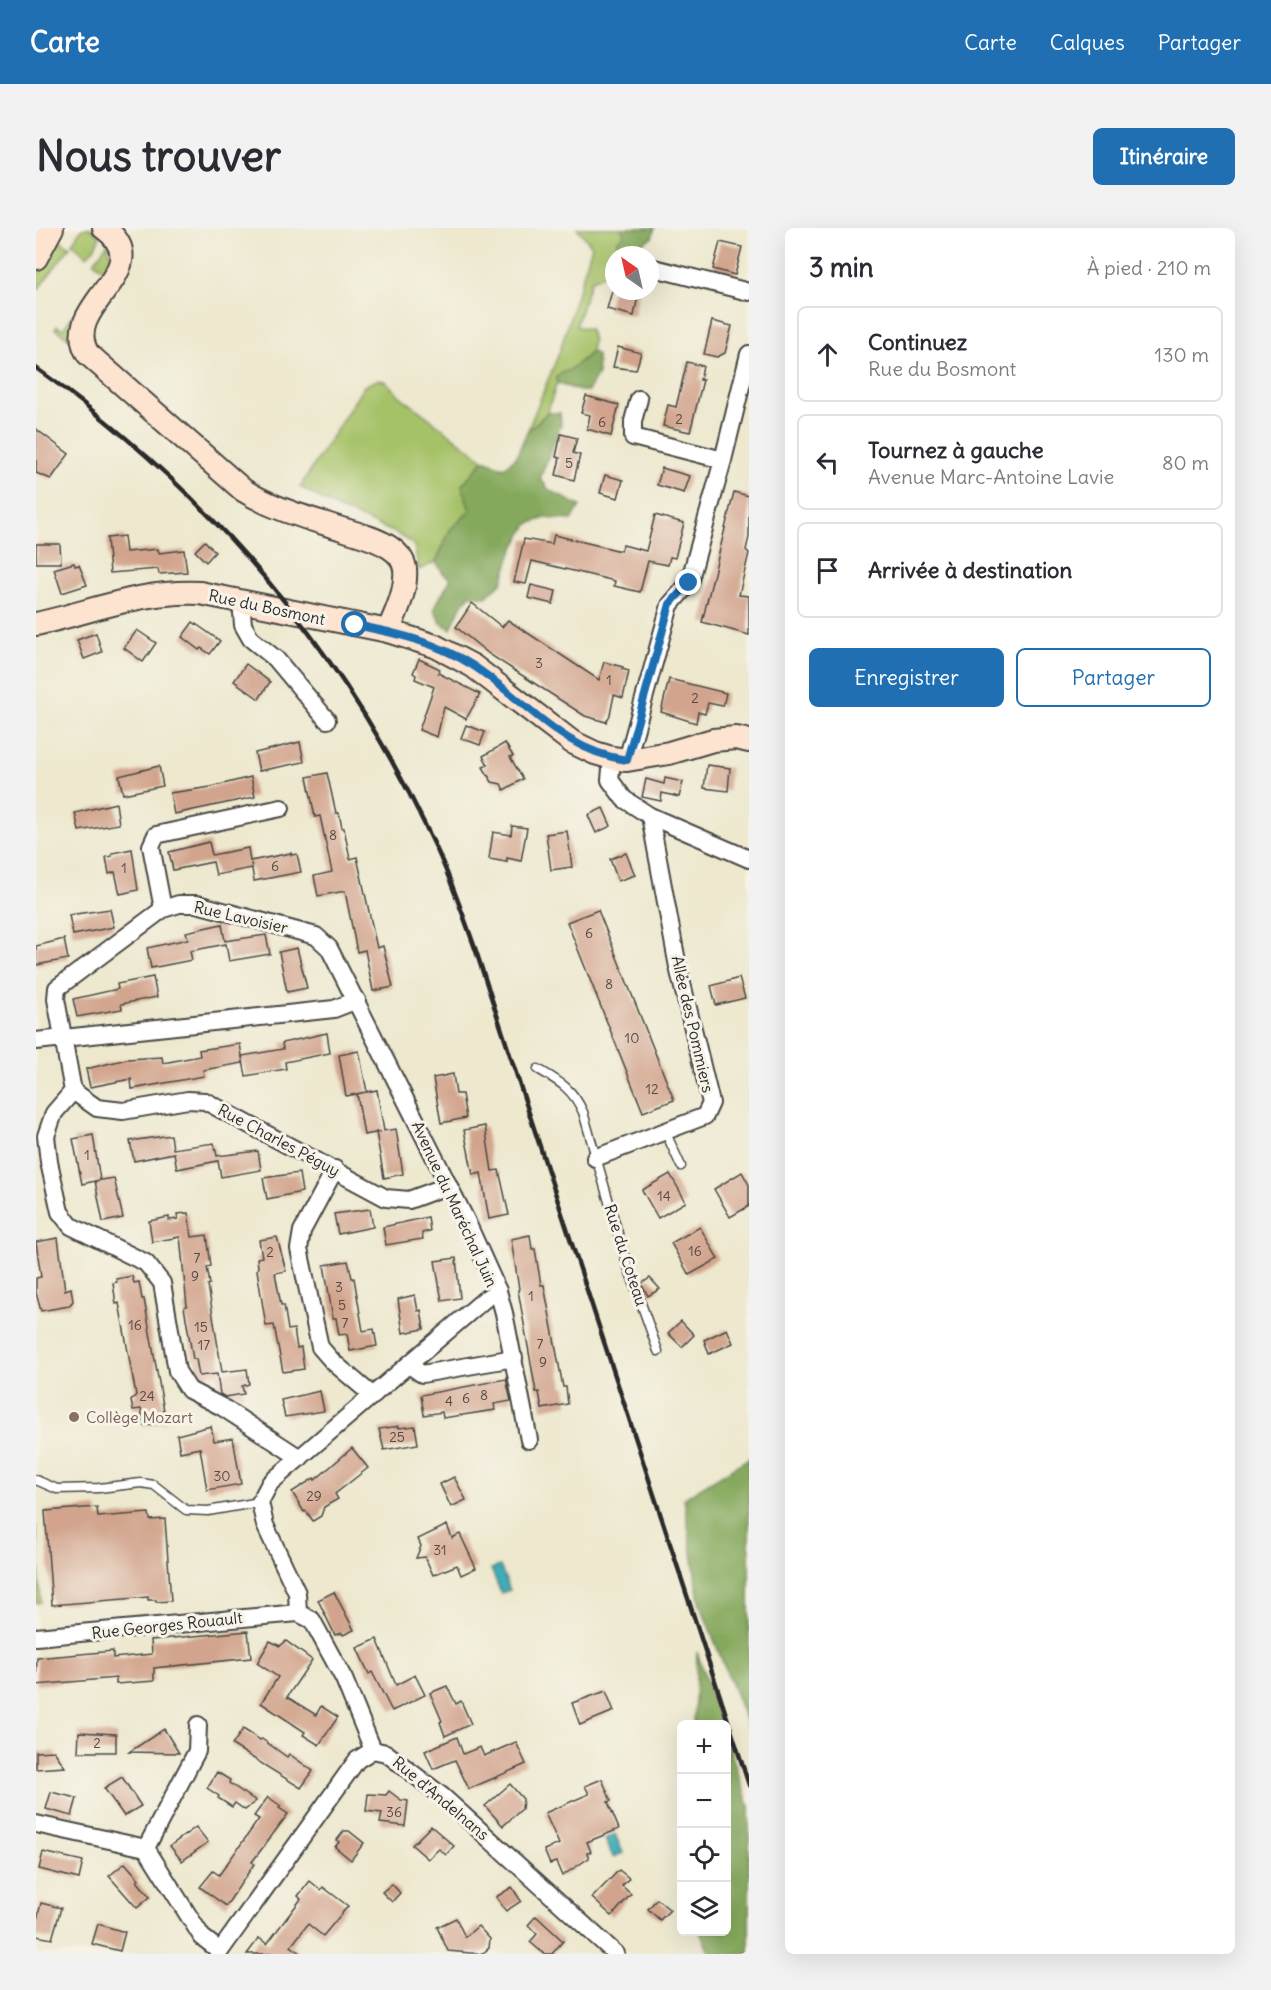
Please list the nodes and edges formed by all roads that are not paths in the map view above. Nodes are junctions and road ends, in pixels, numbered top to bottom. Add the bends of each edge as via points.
1 (52, 228) edge
2 (104, 228) edge
3 (36, 258) edge
4 (659, 269) edge
5 (749, 292) edge
6 (749, 354) edge
7 (639, 399) dead end
8 (723, 460) junction
9 (241, 600) junction
10 (36, 624) edge
11 (388, 632) junction
12 (327, 720) dead end
13 (749, 741) edge
14 (620, 759) junction
15 (281, 808) dead end
16 (650, 816) junction
17 (749, 859) edge
18 (164, 909) junction
19 (357, 1000) junction
20 (63, 1038) junction
21 (36, 1041) edge
22 (538, 1069) dead end
23 (73, 1091) junction
24 (665, 1131) junction
25 (595, 1158) junction
26 (681, 1166) dead end
27 (335, 1169) junction
28 (447, 1185) junction
29 (498, 1291) junction
30 (658, 1351) dead end
31 (514, 1358) junction
32 (409, 1365) junction
33 (373, 1396) junction
34 (529, 1440) dead end
35 (300, 1458) junction
36 (36, 1480) edge
37 (260, 1502) junction
38 (298, 1613) junction
39 (36, 1637) edge
40 (198, 1725) dead end
41 (374, 1750) junction
42 (36, 1824) edge
43 (146, 1848) junction
44 (219, 1953) edge
45 (616, 1954) edge

1 - 3 street
2 - 11 street via 120,246 121,260 115,278 84,323 81,334 88,354 260,501 367,537 397,553 405,569 404,585
4 - 5 street
6 - 8 street
7 - 8 street via 633,437
8 - 14 street via 689,583 670,604
9 - 10 street, Rue du Bosmont via 200,593 147,595
9 - 11 street, Rue du Bosmont
9 - 12 street via 243,625 251,639 276,659
11 - 14 street, Rue du Bosmont via 417,639 456,656 572,742
13 - 14 street via 713,740 669,753
14 - 16 street via 610,780 624,799
15 - 18 street via 156,835 151,846
16 - 17 street
16 - 24 street, Allée des Pommiers via 678,967 711,1103 705,1116
18 - 19 street, Rue Lavoisier via 196,904 316,936 329,948
18 - 20 street, Rue Lavoisier via 57,988
19 - 20 street via 334,1009
19 - 28 street, Avenue du Maréchal Juin
20 - 21 street
20 - 23 street
22 - 25 lane, Rue du Coteau via 565,1084 578,1101
23 - 27 street, Rue Charles Péguy via 97,1108 123,1111 188,1100 205,1101
23 - 35 street via 54,1113 46,1136 60,1212 71,1227 146,1263 162,1283 177,1371 189,1390
24 - 25 street, Allée des Pommiers
24 - 26 lane
25 - 30 lane, Rue du Coteau
27 - 28 street, Rue Charles Péguy via 386,1198 409,1200
27 - 33 street via 303,1231 298,1250 320,1347
28 - 29 street, Avenue du Maréchal Juin
29 - 31 street
29 - 32 street, Avenue du Maréchal Juin
31 - 32 street via 422,1374
31 - 34 street
32 - 33 street, Avenue du Maréchal Juin
33 - 35 street, Avenue du Maréchal Juin
35 - 37 street, Avenue du Maréchal Juin via 270,1483
36 - 37 lane via 57,1489 154,1485 186,1510 208,1512
37 - 38 street via 265,1525 297,1593
38 - 39 street, Rue Georges Rouault
38 - 41 street via 312,1620 345,1679
40 - 43 street via 197,1751
41 - 44 street, Rue d'Andelnans via 357,1760
41 - 45 street, Rue d'Andelnans via 386,1753 442,1796
42 - 43 street
43 - 44 street via 202,1937

